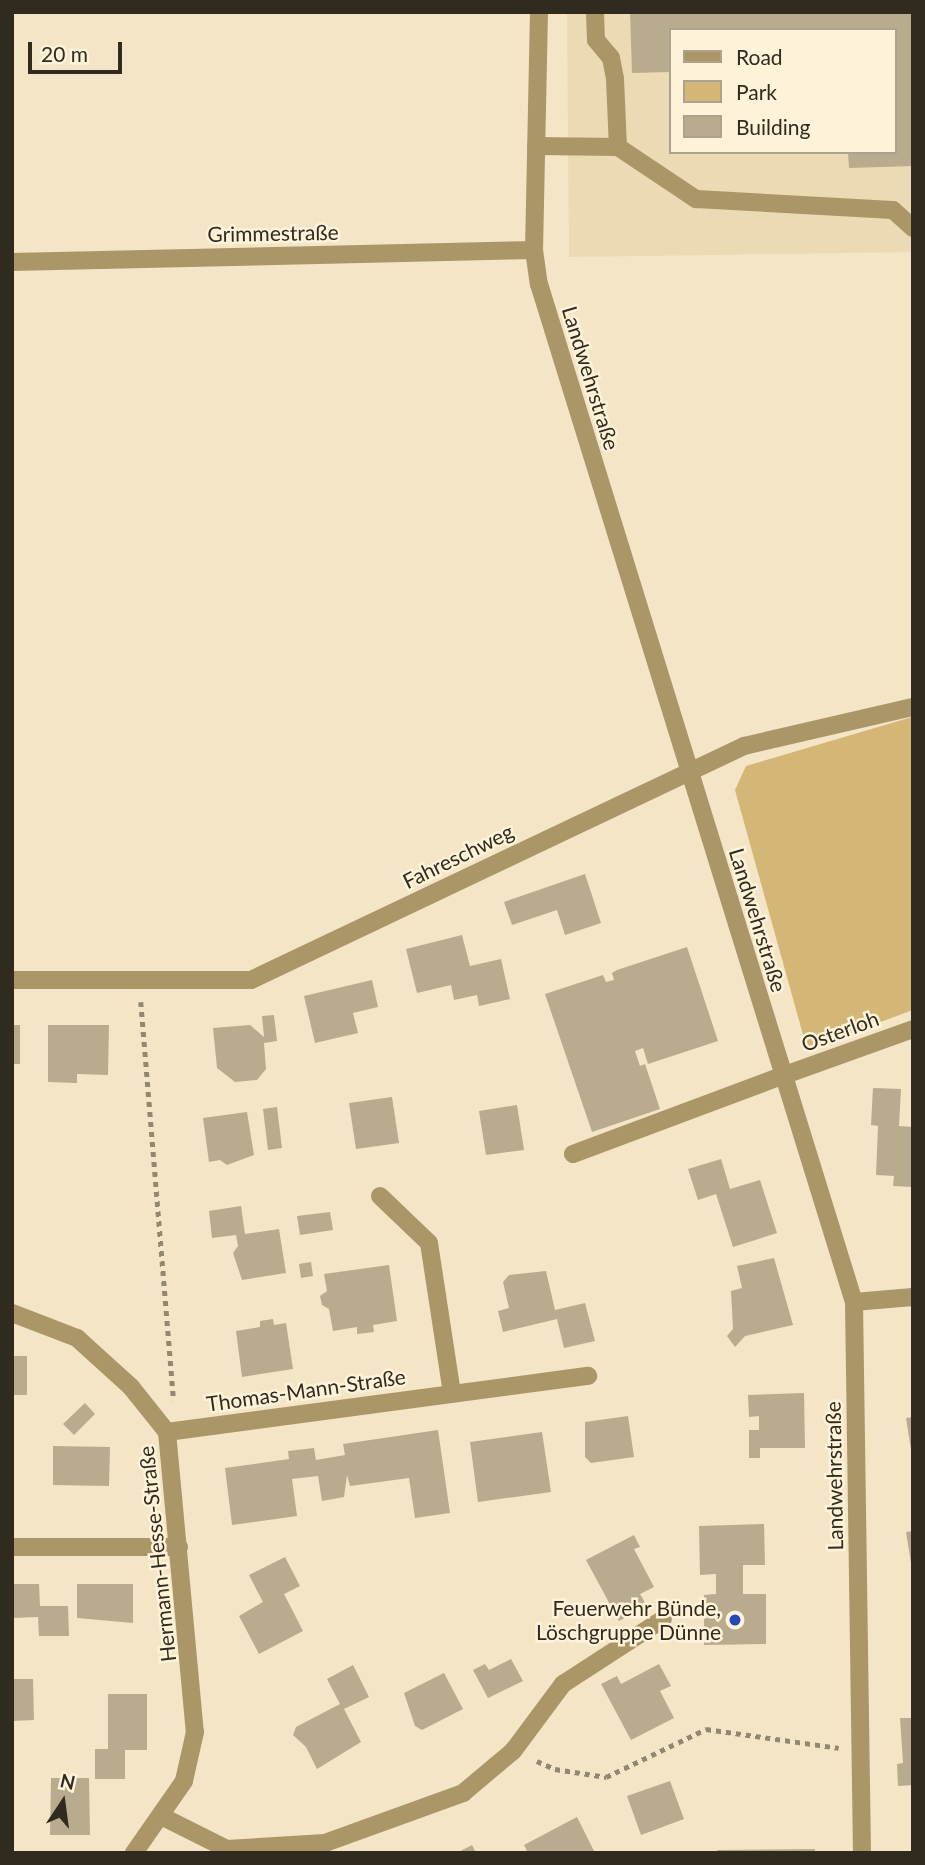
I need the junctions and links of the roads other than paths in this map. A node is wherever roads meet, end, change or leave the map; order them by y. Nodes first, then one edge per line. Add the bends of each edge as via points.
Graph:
1 (539, 12) edge
2 (595, 12) edge
3 (536, 146) junction
4 (618, 147) junction
5 (913, 228) edge
6 (534, 250) junction
7 (12, 262) edge
8 (913, 707) edge
9 (688, 769) junction
10 (12, 980) edge
11 (913, 1029) edge
12 (782, 1076) junction
13 (573, 1154) dead end
14 (380, 1196) dead end
15 (913, 1297) edge
16 (854, 1302) junction
17 (12, 1313) edge
18 (588, 1376) dead end
19 (452, 1393) junction
20 (167, 1432) junction
21 (179, 1546) junction
22 (12, 1547) edge
23 (663, 1619) dead end
24 (163, 1817) junction
25 (134, 1853) edge
26 (862, 1853) edge

1 - 3 street, Landwehrstraße
2 - 4 street via 596,40 611,58 615,79
3 - 4 street
3 - 6 street, Landwehrstraße
4 - 5 street via 696,199 893,210
6 - 7 street, Grimmestraße
6 - 9 street, Landwehrstraße via 539,284
8 - 9 street, Fahreschweg via 744,746
9 - 10 street, Fahreschweg via 251,980
9 - 12 street, Landwehrstraße
11 - 12 street, Osterloh
12 - 13 street, Osterloh
12 - 16 street, Landwehrstraße
14 - 19 street via 429,1243
15 - 16 street
16 - 26 street, Landwehrstraße
17 - 20 street, Hermann-Hesse-Straße via 77,1338 131,1387
18 - 19 street, Thomas-Mann-Straße
19 - 20 street, Thomas-Mann-Straße
20 - 21 street, Hermann-Hesse-Straße
21 - 22 street
21 - 24 street, Hermann-Hesse-Straße via 195,1732 184,1781
23 - 24 street via 563,1684 513,1751 463,1793 325,1843 227,1849
24 - 25 street, Hermann-Hesse-Straße

